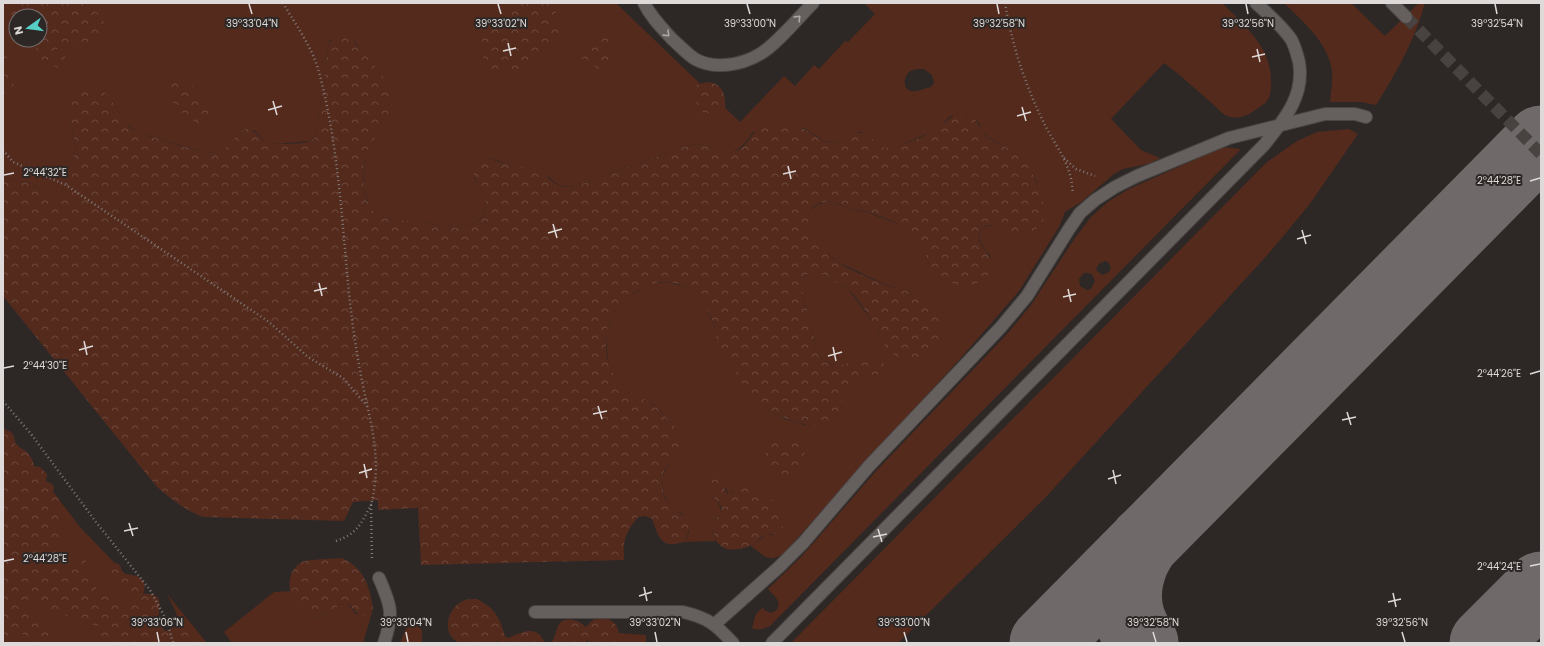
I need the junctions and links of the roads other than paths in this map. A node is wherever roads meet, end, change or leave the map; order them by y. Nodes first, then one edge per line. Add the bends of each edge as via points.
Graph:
1 (644, 3) edge
2 (813, 3) edge
3 (1256, 3) edge
4 (1392, 3) edge
5 (1406, 17) tunnel mouth
6 (1366, 117) dead end
7 (1280, 125) junction
8 (379, 578) dead end
9 (535, 612) dead end
10 (715, 624) junction
11 (384, 643) edge
12 (733, 643) edge
13 (772, 643) edge

1 -> 2 lane via 657,24 689,54 705,64 720,65 734,64 761,54
3 - 7 lane via 1292,40 1299,66 1300,81 1297,94 1291,110
4 - 5 lane
6 - 7 lane via 1355,114 1325,114
7 - 10 lane via 1228,138 1137,176 1115,187 1080,213 1027,296 1001,328 869,466 803,543
7 - 13 lane via 1264,145
8 - 11 lane via 391,609
9 - 10 lane via 683,612 700,616
10 - 12 lane

